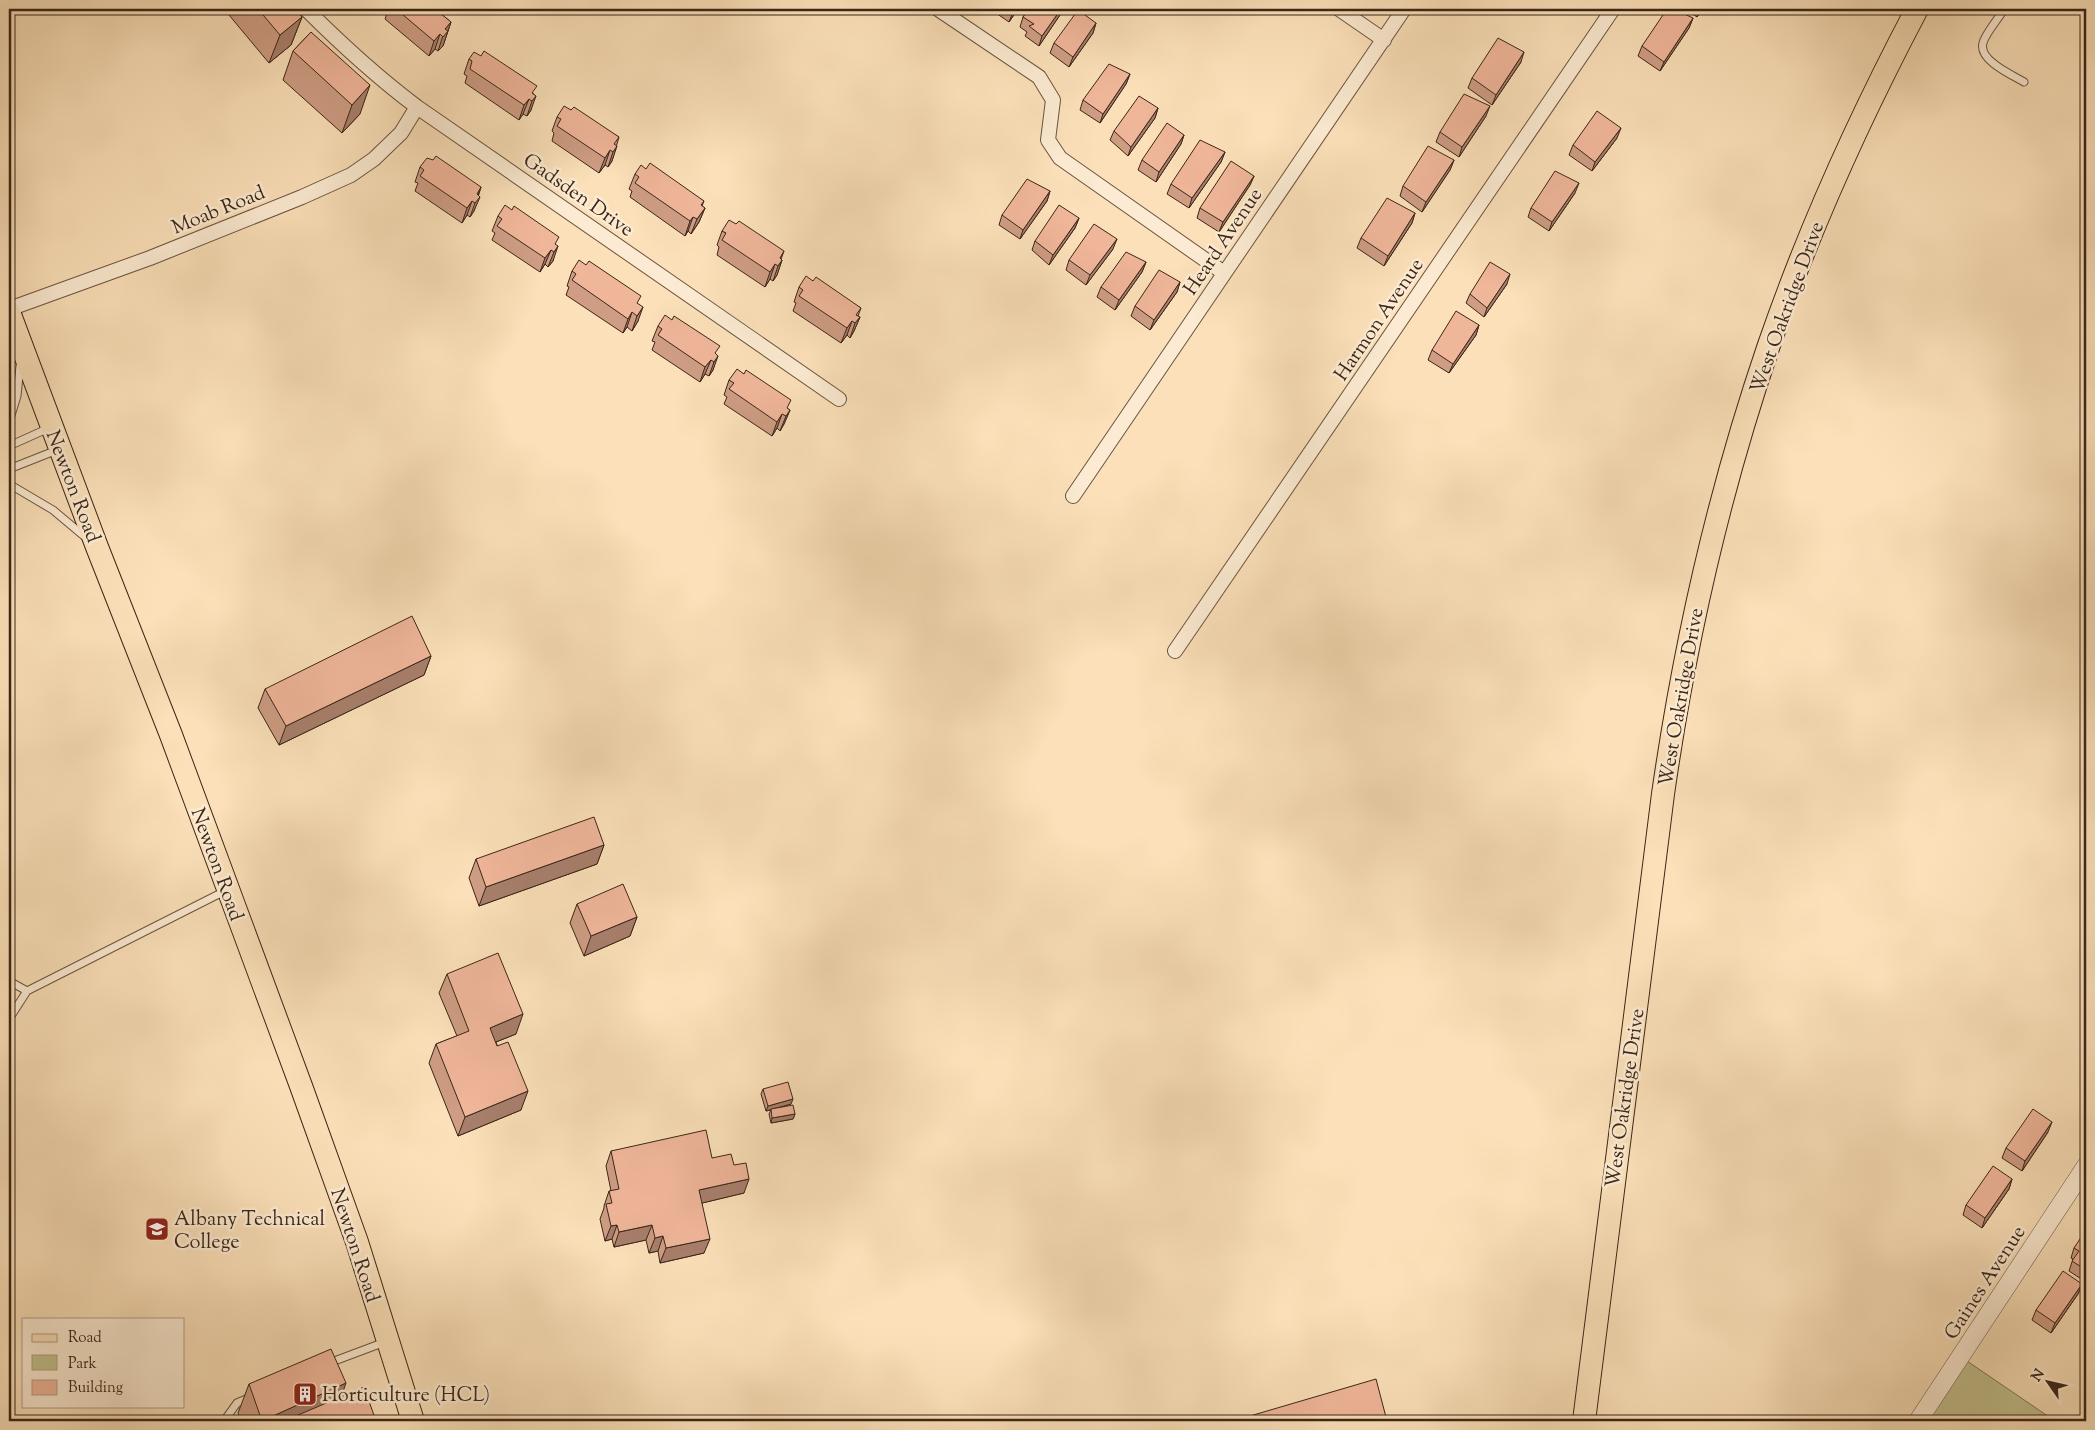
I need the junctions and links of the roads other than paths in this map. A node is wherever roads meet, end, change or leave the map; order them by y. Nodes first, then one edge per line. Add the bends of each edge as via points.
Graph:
1 (306, 9) edge
2 (938, 9) edge
3 (1340, 9) edge
4 (1404, 9) edge
5 (1613, 9) edge
6 (1917, 9) edge
7 (2004, 9) edge
8 (1384, 40) junction
9 (2024, 82) dead end
10 (416, 107) junction
11 (1224, 273) junction
12 (9, 310) edge
13 (20, 340) junction
14 (839, 399) dead end
15 (9, 422) edge
16 (52, 427) junction
17 (9, 446) edge
18 (60, 449) junction
19 (9, 469) edge
20 (9, 484) edge
21 (1074, 496) dead end
22 (97, 547) junction
23 (1175, 651) dead end
24 (228, 890) junction
25 (9, 981) edge
26 (27, 991) junction
27 (9, 1019) edge
28 (2086, 1166) edge
29 (388, 1341) junction
30 (324, 1366) edge
31 (255, 1396) edge
32 (224, 1421) edge
33 (412, 1421) edge
34 (1584, 1421) edge
35 (1918, 1421) edge

1 - 10 street, Gadsden Drive via 335,39
2 - 11 street via 1039,77 1053,100 1048,140 1060,158
3 - 8 street
4 - 8 street, Heard Avenue
5 - 23 street, Harmon Avenue
6 - 34 main road, West Oakridge Drive via 1846,152 1769,344 1730,471 1697,602 1662,794
7 - 9 lane via 1983,43 1983,52 1989,60
8 - 11 street, Heard Avenue
10 - 12 street, Moab Road via 402,133 351,175 159,254
10 - 14 street, Gadsden Drive
11 - 21 street, Heard Avenue
12 - 13 main road, Newton Road
13 - 15 lane via 19,385
13 - 16 main road, Newton Road
16 - 17 lane
16 - 18 main road, Newton Road
18 - 19 lane
18 - 22 main road, Newton Road
20 - 22 lane via 53,510
22 - 24 main road, Newton Road
24 - 26 lane
24 - 29 main road, Newton Road via 354,1232
25 - 26 lane
26 - 27 lane
28 - 35 street, Gaines Avenue
29 - 30 lane
29 - 33 main road, Newton Road
31 - 32 lane via 237,1403

